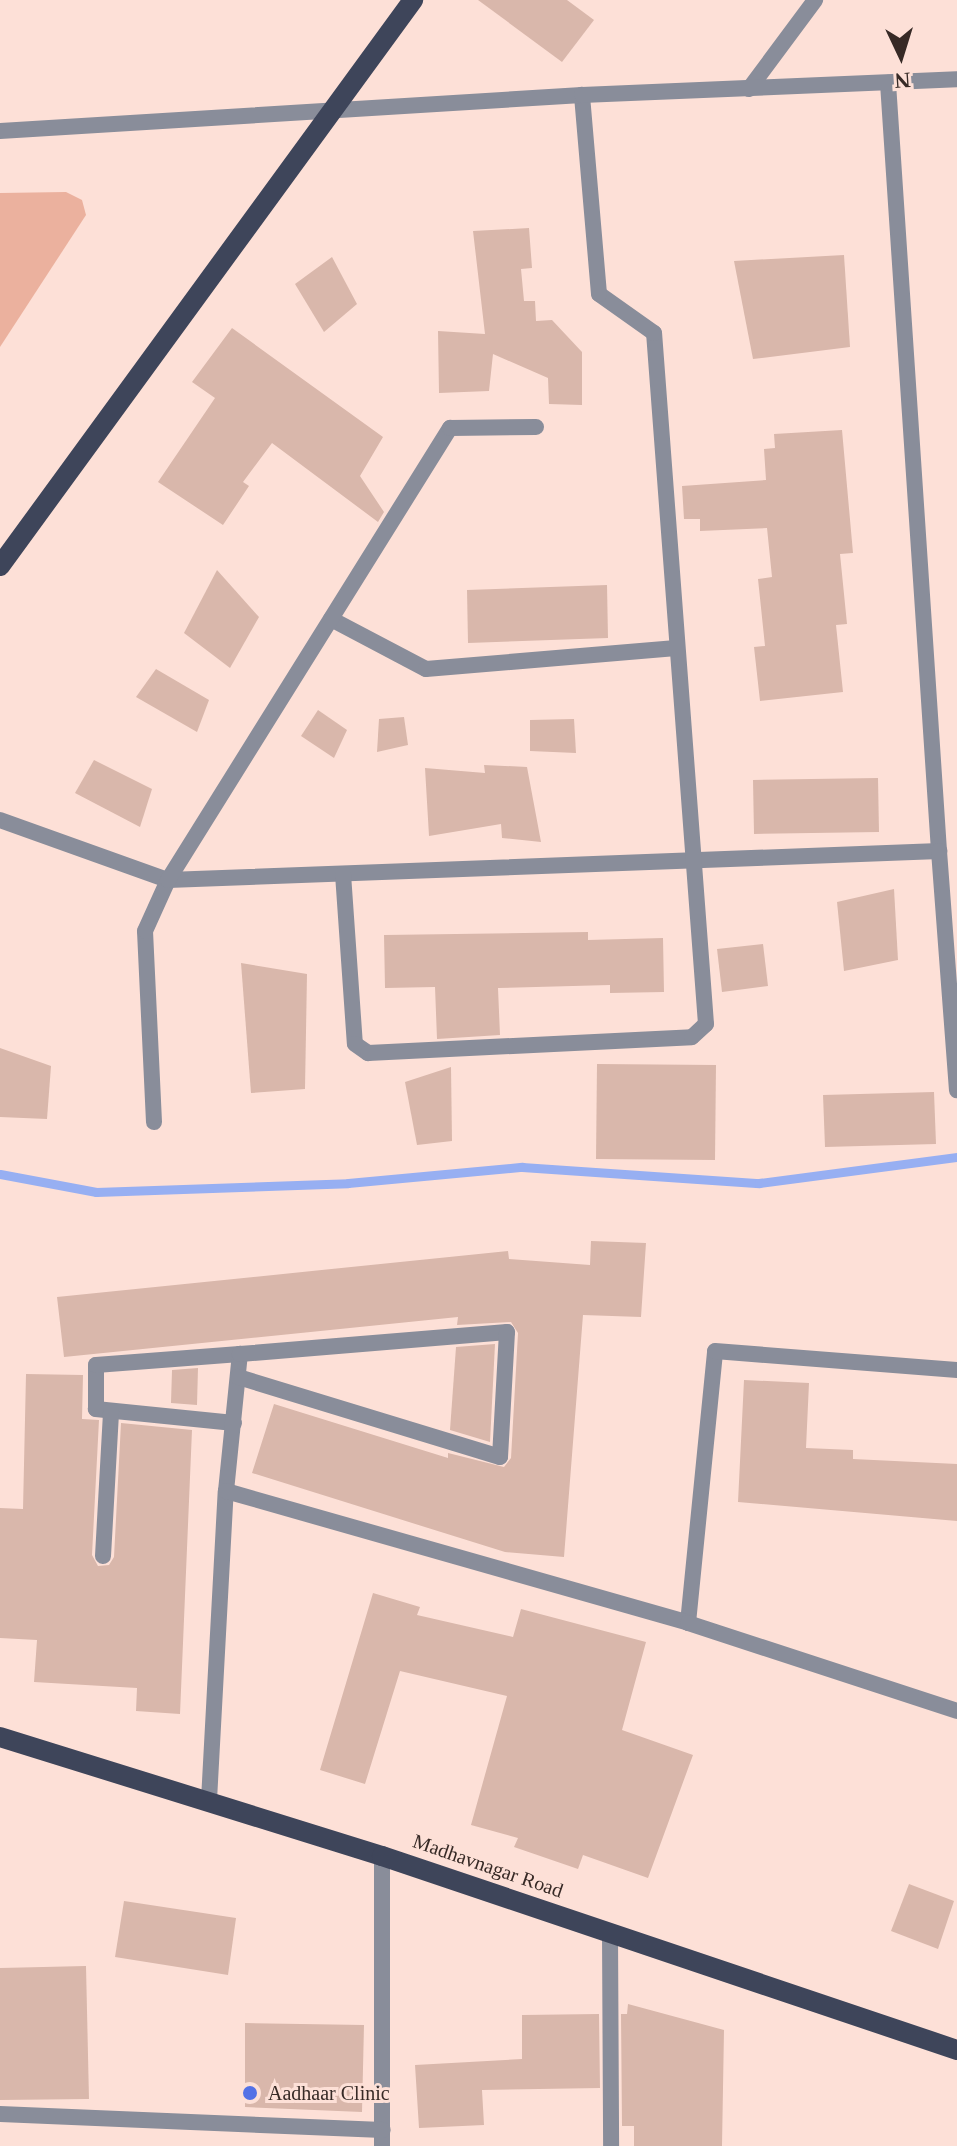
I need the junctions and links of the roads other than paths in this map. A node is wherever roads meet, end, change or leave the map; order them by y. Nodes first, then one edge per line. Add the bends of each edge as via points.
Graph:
1 (413, 0) edge
2 (815, 0) edge
3 (957, 79) edge
4 (888, 83) junction
5 (749, 89) junction
6 (582, 95) junction
7 (336, 110) junction
8 (0, 131) edge
9 (536, 427) dead end
10 (0, 566) edge
11 (331, 619) junction
12 (676, 648) junction
13 (0, 820) edge
14 (939, 851) junction
15 (690, 861) junction
16 (343, 874) junction
17 (168, 880) junction
18 (951, 939) edge
19 (956, 1051) edge
20 (957, 1090) edge
21 (154, 1122) dead end
22 (240, 1354) junction
23 (957, 1370) edge
24 (238, 1377) junction
25 (111, 1411) junction
26 (234, 1423) junction
27 (226, 1491) junction
28 (103, 1556) dead end
29 (688, 1623) junction
30 (957, 1711) edge
31 (0, 1737) edge
32 (209, 1800) junction
33 (382, 1856) junction
34 (610, 1933) junction
35 (957, 2050) edge
36 (0, 2114) edge
37 (382, 2138) edge
38 (611, 2146) edge

1 - 7 main road
2 - 5 street
3 - 4 street
4 - 5 street
4 - 14 street
5 - 6 street
6 - 7 street
6 - 12 street via 599,294 654,333
7 - 8 street
7 - 10 main road
9 - 11 street via 450,428
11 - 12 street via 426,669
11 - 17 street
12 - 15 street
13 - 17 street
14 - 15 street
14 - 18 street
15 - 16 street
15 - 16 street via 706,1024 692,1037 388,1055 368,1053 355,1044
16 - 17 street
17 - 21 street via 145,931
18 - 19 street
19 - 20 street
22 - 24 street
22 - 24 street via 507,1332 500,1457
22 - 25 street via 96,1365 96,1409
23 - 29 street via 715,1351
24 - 26 street
25 - 26 street
25 - 28 street
26 - 27 street
27 - 29 street
27 - 32 street
29 - 30 street
31 - 32 main road, Madhavnagar Road
32 - 33 main road, Madhavnagar Road
33 - 34 main road, Madhavnagar Road
33 - 37 street
34 - 35 main road, Madhavnagar Road
34 - 38 street
36 - 37 street

